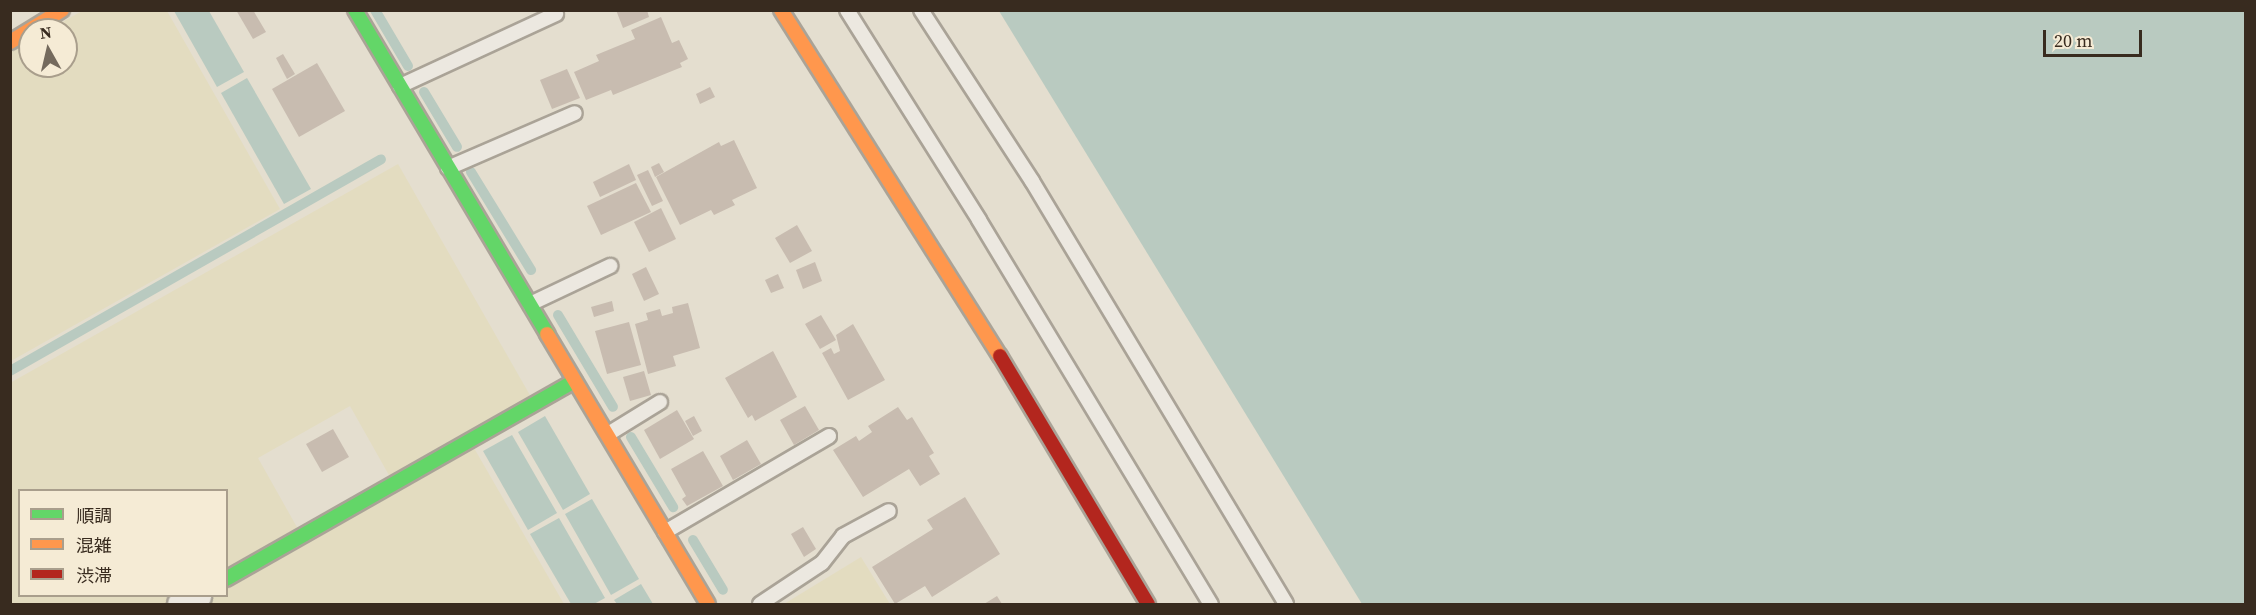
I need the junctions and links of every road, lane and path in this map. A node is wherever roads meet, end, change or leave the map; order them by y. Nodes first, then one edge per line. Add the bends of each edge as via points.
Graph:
1 (62, 10) edge
2 (355, 10) edge
3 (781, 10) edge
4 (847, 10) edge
5 (921, 10) edge
6 (556, 15) dead end
7 (10, 42) edge
8 (400, 86) junction
9 (575, 113) dead end
10 (448, 168) junction
11 (609, 266) dead end
12 (530, 305) junction
13 (575, 381) junction
14 (660, 402) dead end
15 (607, 435) junction
16 (829, 436) dead end
17 (888, 511) dead end
18 (665, 532) junction
19 (228, 578) edge
20 (195, 597) edge
21 (181, 604) edge
22 (708, 604) edge
23 (760, 604) edge
24 (1148, 604) edge
25 (1211, 604) edge
26 (1286, 604) edge

1 - 7 street
2 - 8 street
3 - 24 street via 942,259
4 - 25 lane
5 - 26 lane via 1032,181
6 - 8 lane
8 - 10 street
9 - 10 lane
10 - 12 street
11 - 12 lane
12 - 13 street
13 - 15 street
13 - 19 street
14 - 15 lane
15 - 18 street
16 - 18 lane
17 - 23 lane via 843,536 822,563
18 - 22 street
20 - 21 street

